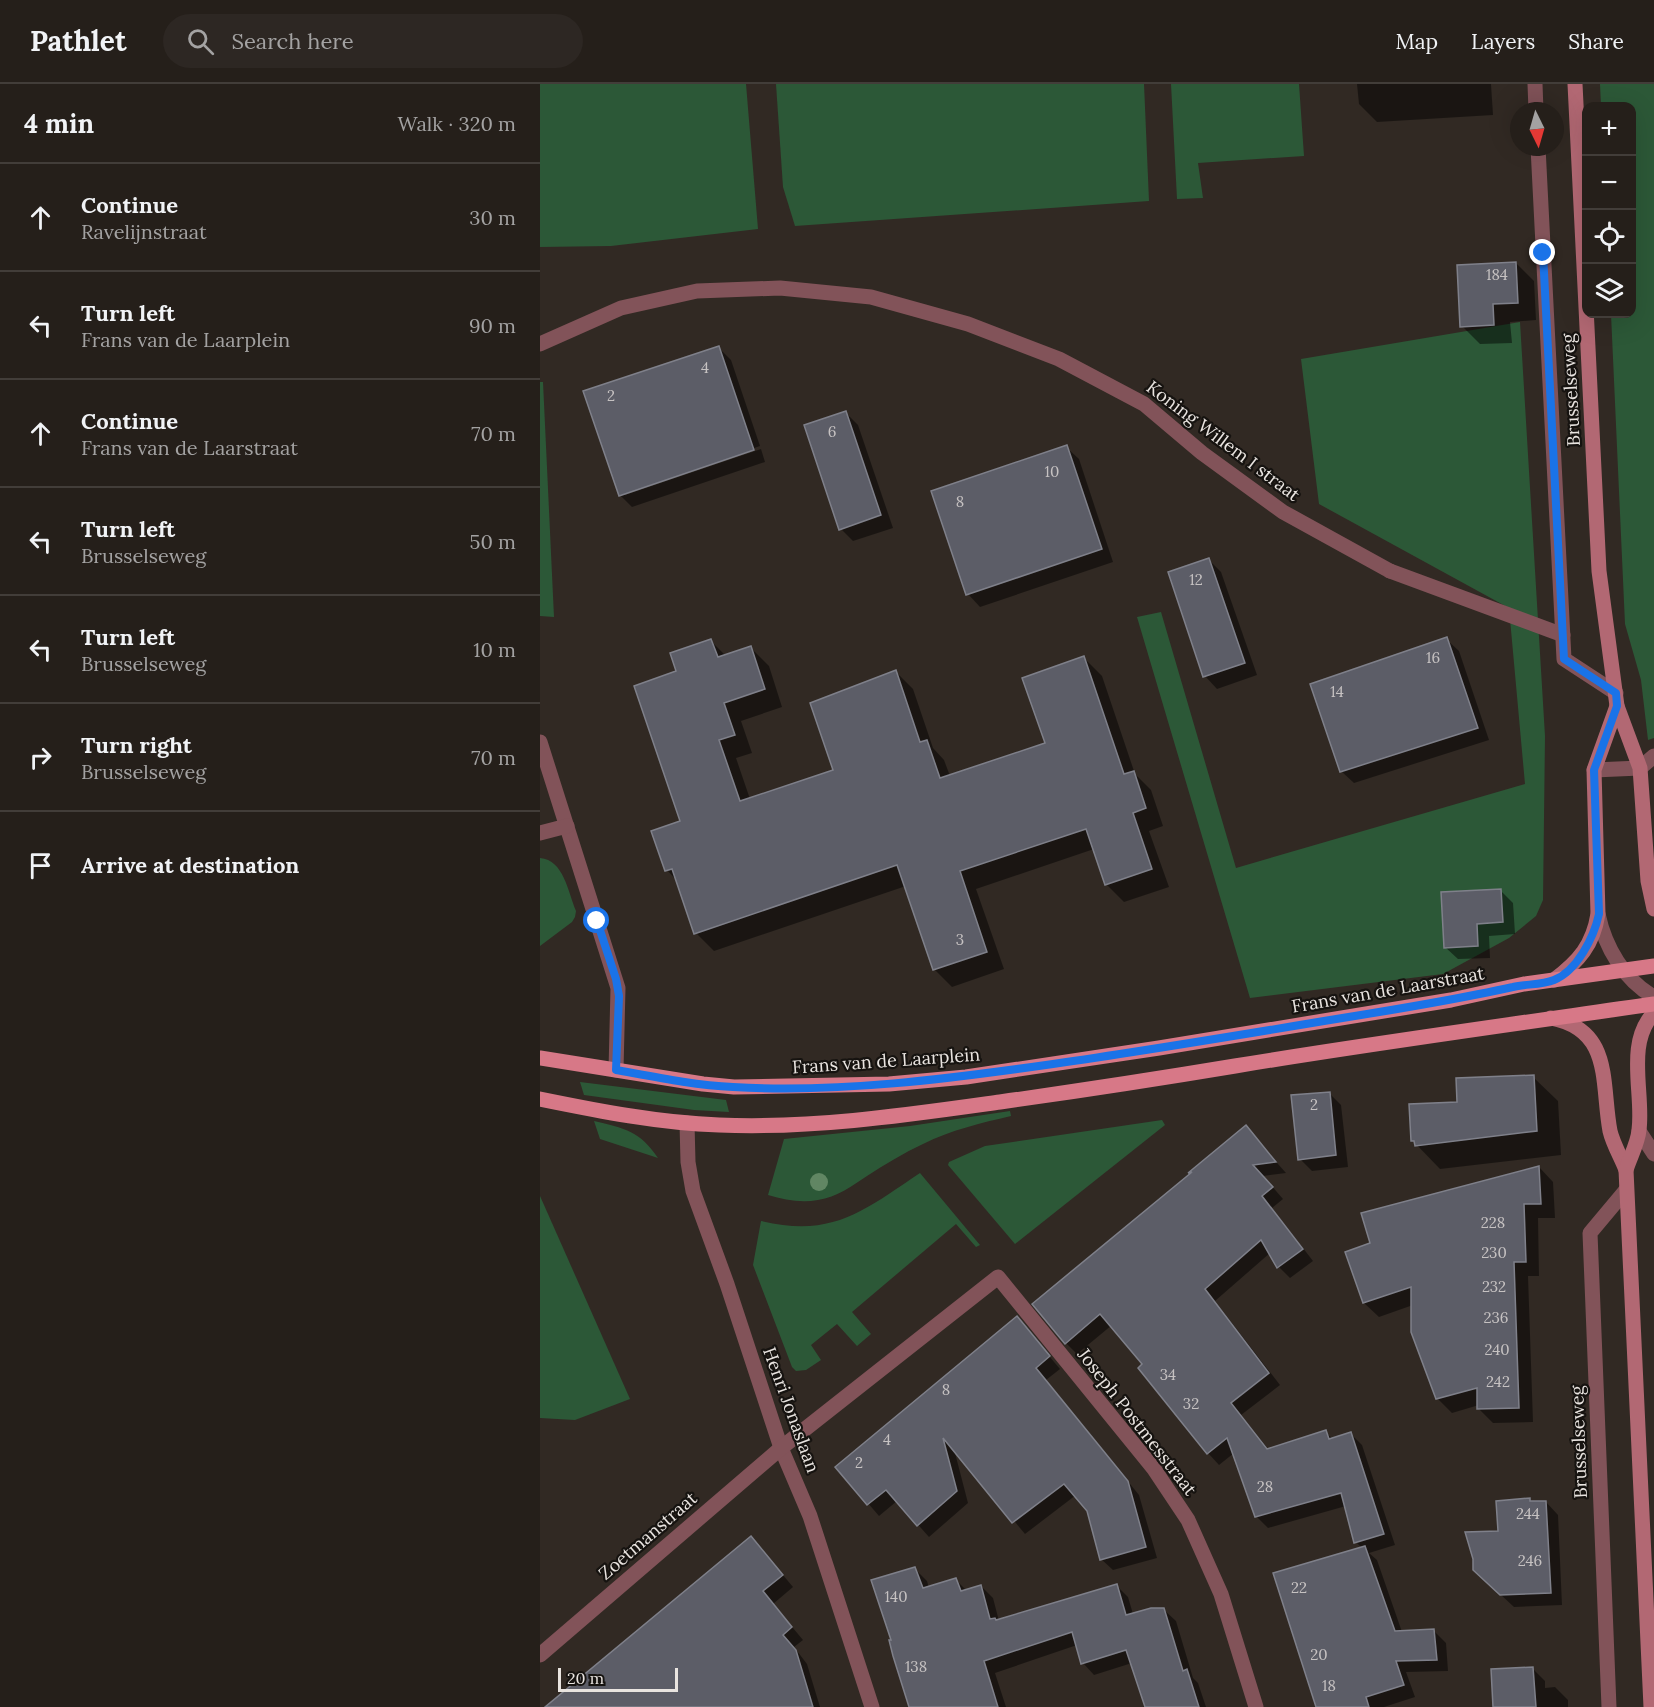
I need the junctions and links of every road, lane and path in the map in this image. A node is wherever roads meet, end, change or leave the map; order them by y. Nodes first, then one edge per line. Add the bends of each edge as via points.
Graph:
1 (1535, 84) edge
2 (1575, 84) edge
3 (1536, 102) edge
4 (1538, 156) edge
5 (540, 344) edge
6 (1563, 635) junction
7 (1617, 699) junction
8 (540, 742) edge
9 (1654, 756) edge
10 (1640, 768) junction
11 (1594, 770) junction
12 (567, 826) junction
13 (540, 833) edge
14 (1654, 909) edge
15 (1599, 914) junction
16 (1654, 966) edge
17 (1624, 970) junction
18 (1554, 980) junction
19 (1654, 996) edge
20 (1654, 1004) edge
21 (1654, 1013) edge
22 (1551, 1018) junction
23 (1159, 1048) joint
24 (540, 1058) edge
25 (616, 1070) junction
26 (540, 1099) edge
27 (687, 1123) junction
28 (1640, 1131) junction
29 (1654, 1154) edge
30 (1626, 1170) junction
31 (1626, 1190) junction
32 (781, 1448) junction
33 (540, 1655) edge
34 (872, 1707) edge
35 (1256, 1707) edge
36 (1608, 1707) edge
37 (1651, 1707) edge

1 - 3 street
2 - 7 street, Brusselseweg via 1599,571
4 - 6 street, Brusselseweg
5 - 6 street, Koning Willem I straat via 621,308 697,291 780,288 871,297 968,324 1059,359 1144,404 1202,453 1283,512 1390,571
6 - 7 street, Brusselseweg via 1564,659
7 - 10 street, Brusselseweg
7 - 11 street, Brusselseweg
8 - 12 street
9 - 10 street
10 - 11 street
10 - 14 street, Brusselseweg via 1648,881
11 - 15 street, Brusselseweg
12 - 13 street
12 - 25 street via 618,988
15 - 17 street, Brusselseweg via 1602,934
15 - 18 street, Brusselseweg via 1595,932 1584,951
16 - 17 main road, Frans van de Laarstraat
17 - 18 main road, Frans van de Laarstraat
17 - 19 street, Brusselseweg
18 - 23 main road, Frans van de Laarstraat
20 - 22 main road
21 - 28 street via 1644,1029 1639,1049
22 - 27 main road via 880,1118 746,1126
22 - 30 street via 1578,1027 1599,1052 1610,1133
23 - 25 main road, Frans van de Laarplein via 966,1077 867,1085 734,1087
24 - 25 main road, Frans van de Laarplein
26 - 27 main road
27 - 32 street, Henri Jonaslaan via 693,1191
28 - 29 street
28 - 30 street
30 - 31 street
31 - 36 street, Brusselseweg via 1590,1233
31 - 37 street
32 - 33 street, Zoetmanstraat
32 - 34 street, Henri Jonaslaan via 810,1516
32 - 35 street, Joseph Postmesstraat via 998,1277 1154,1469 1188,1520 1221,1594

